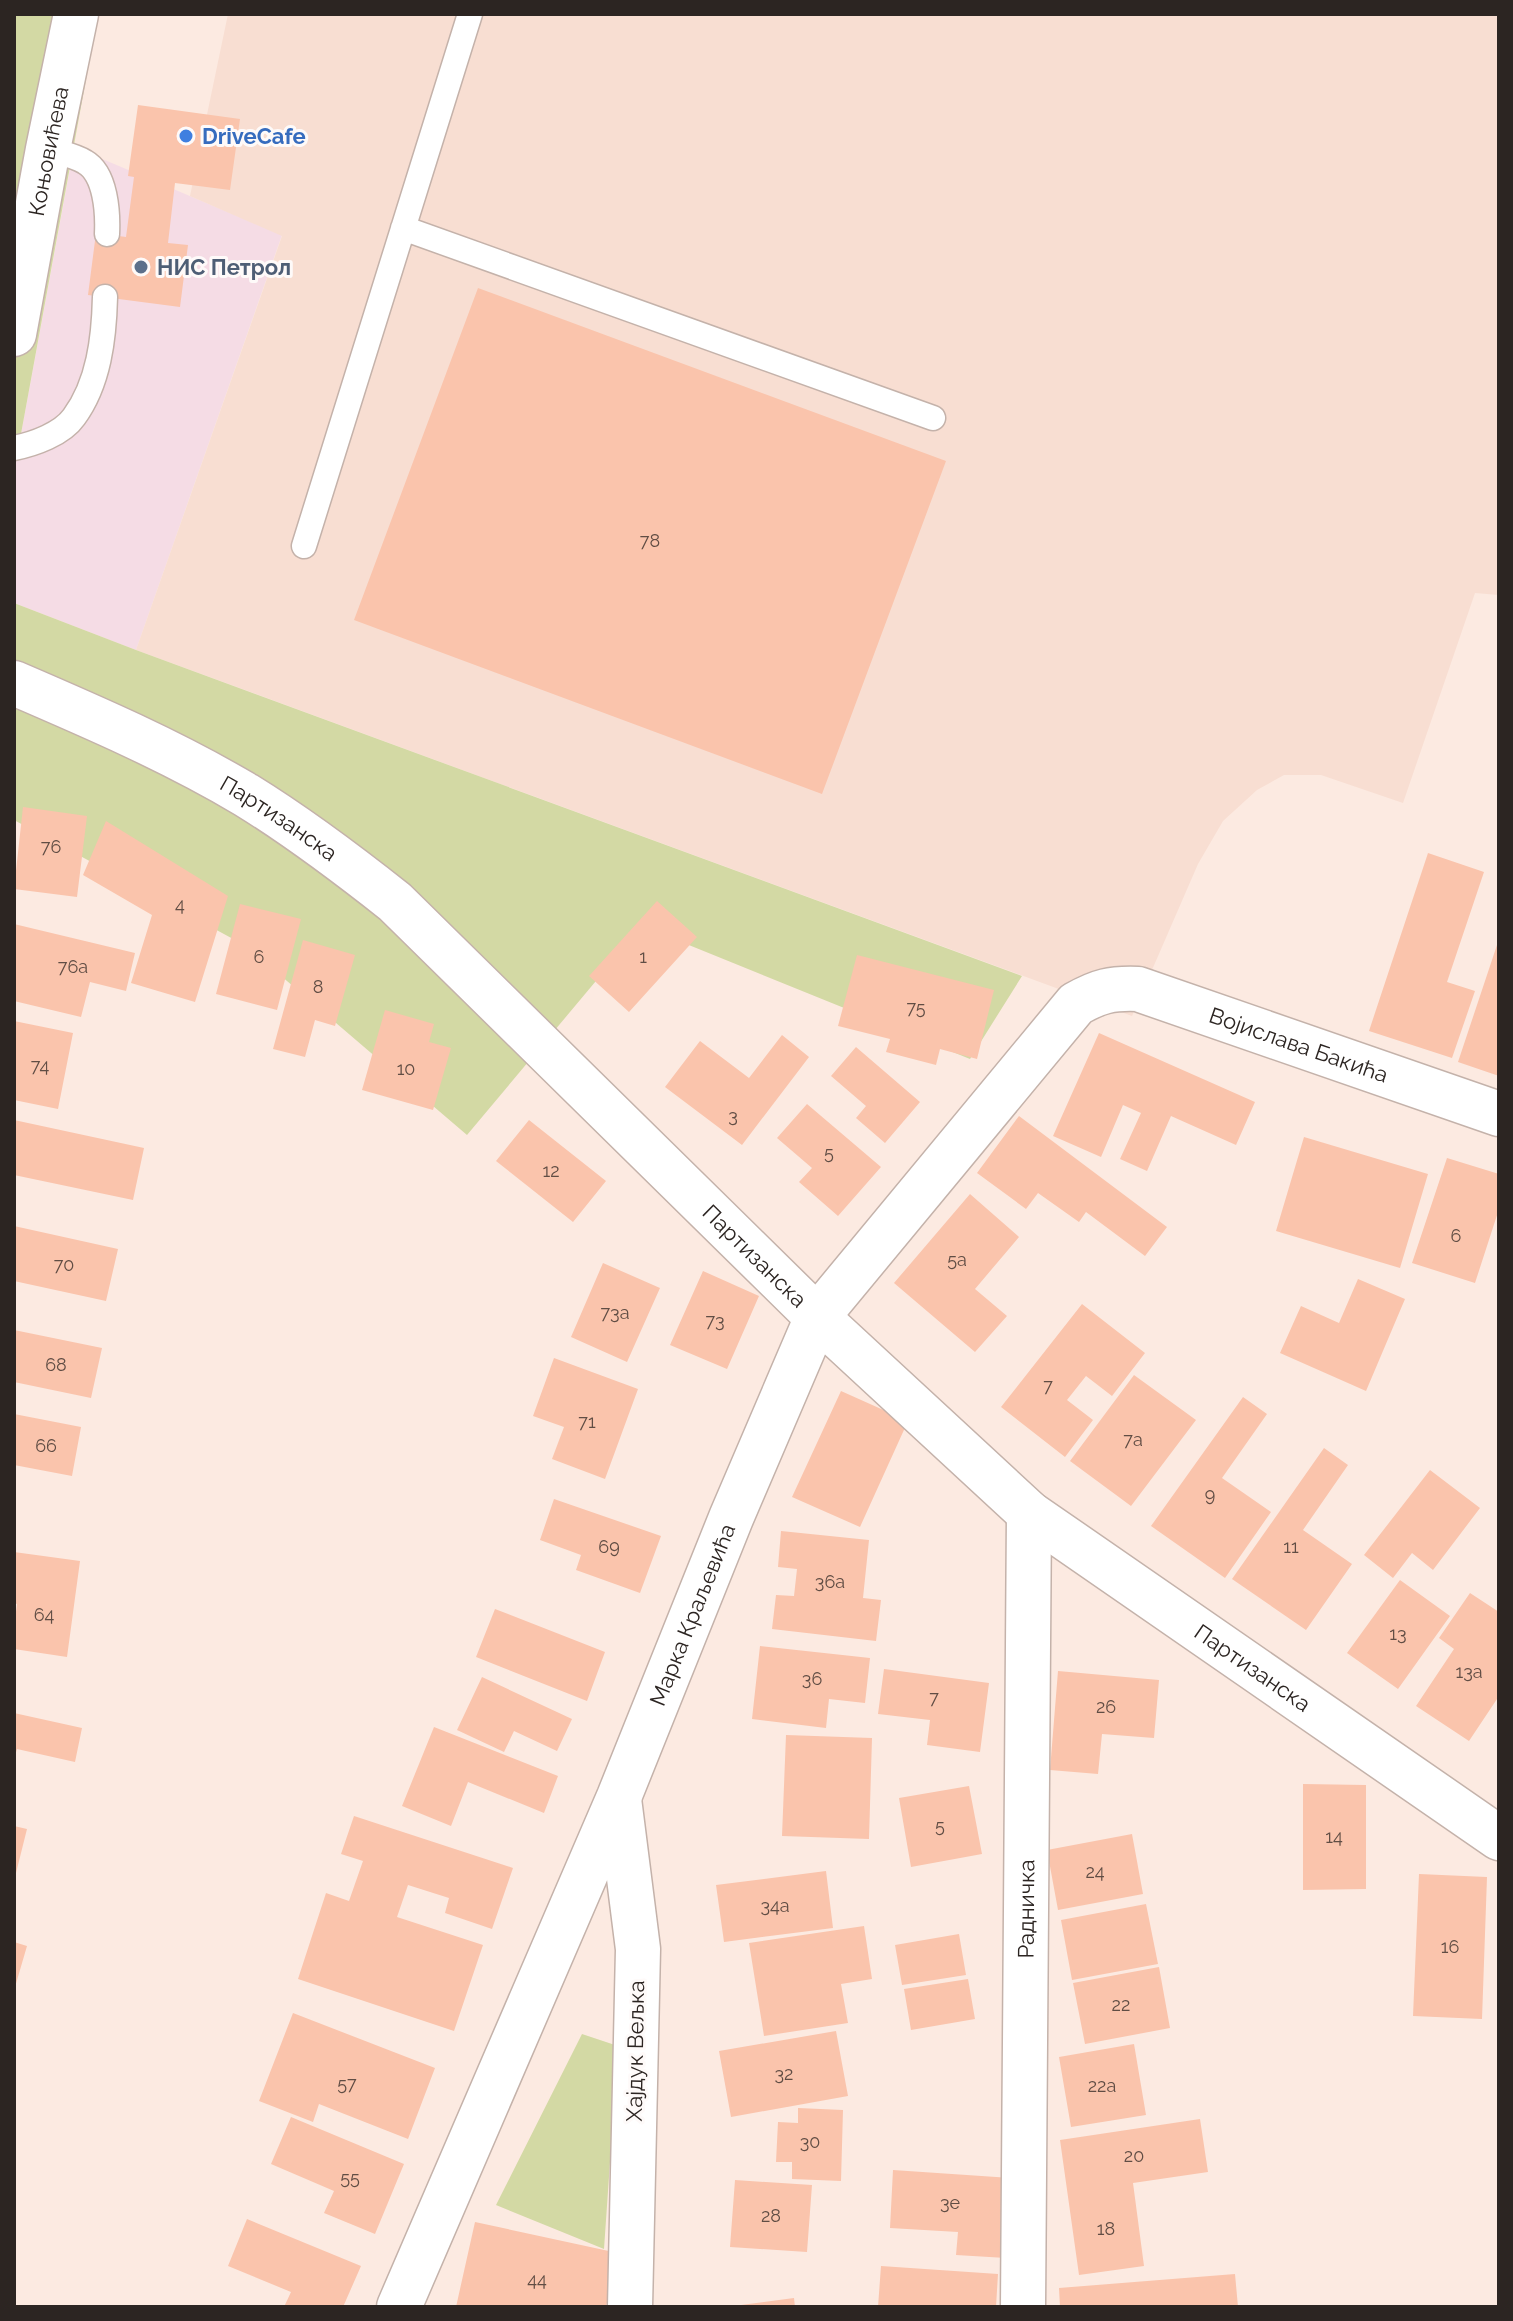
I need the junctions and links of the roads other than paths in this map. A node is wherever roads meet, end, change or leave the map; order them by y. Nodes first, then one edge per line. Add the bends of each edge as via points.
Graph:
1 (76, 14) edge
2 (470, 14) edge
3 (48, 149) junction
4 (403, 228) junction
5 (107, 234) dead end
6 (105, 297) dead end
7 (14, 334) edge
8 (933, 418) dead end
9 (14, 448) edge
10 (304, 546) dead end
11 (14, 683) edge
12 (1095, 993) joint
13 (1499, 1114) edge
14 (817, 1317) junction
15 (1029, 1513) junction
16 (619, 1797) junction
17 (1499, 1838) edge
18 (399, 2307) edge
19 (630, 2307) edge
20 (1023, 2307) edge

1 - 3 street, Коњовићева
2 - 4 lane
3 - 5 lane via 91,166 104,197
3 - 7 street, Коњовићева
4 - 8 lane
4 - 10 lane
6 - 9 lane via 97,369 73,420 48,437
11 - 14 street, Партизанска via 182,759 246,795 395,902
12 - 13 street, Војислава Бакића via 1138,989
12 - 14 street, Марка Краљевића via 1076,1004
14 - 15 street, Партизанска
14 - 16 street, Марка Краљевића
15 - 17 street, Партизанска
15 - 20 street, Радничка
16 - 18 street, Марка Краљевића
16 - 19 street, Хајдук Вељка via 638,1949

